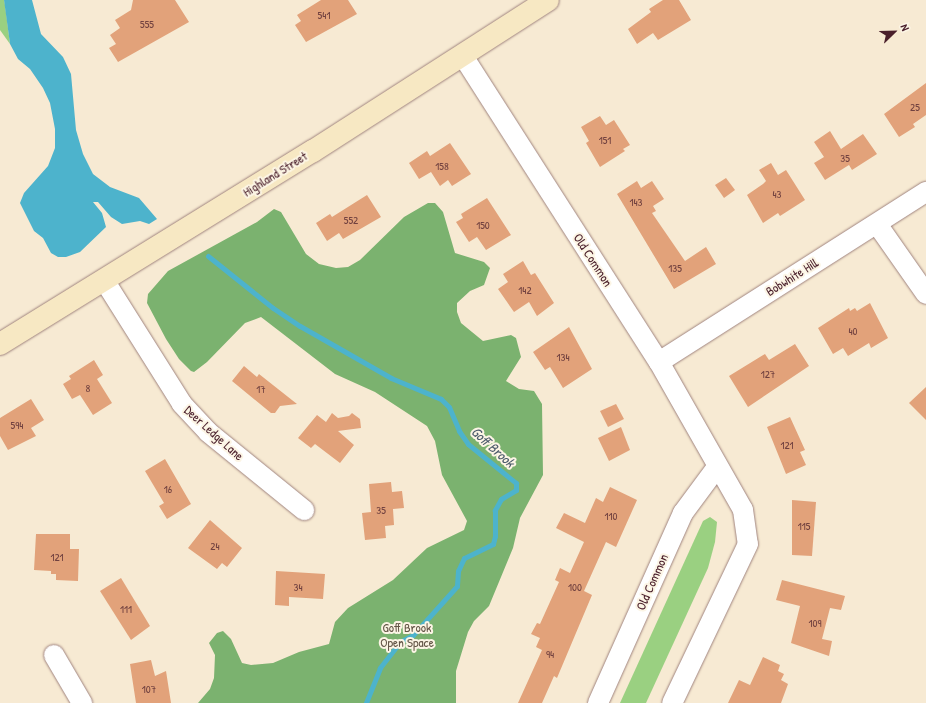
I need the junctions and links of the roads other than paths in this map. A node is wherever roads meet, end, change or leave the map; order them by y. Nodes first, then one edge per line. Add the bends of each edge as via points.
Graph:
1 (548, 0) edge
2 (462, 56) junction
3 (926, 192) edge
4 (877, 224) junction
5 (104, 280) junction
6 (926, 294) edge
7 (0, 344) edge
8 (659, 362) junction
9 (717, 467) junction
10 (304, 510) dead end
11 (54, 655) dead end
12 (82, 703) edge
13 (598, 703) edge
14 (672, 703) edge

1 - 2 main road, Highland Street
2 - 5 main road, Highland Street
2 - 8 street, Old Common
3 - 4 street, Bobwhite Hill
4 - 6 street
4 - 8 street, Bobwhite Hill
5 - 7 main road, Highland Street
5 - 10 street, Deer Ledge Lane via 182,404 208,432
8 - 9 street, Old Common
9 - 13 street, Old Common via 683,513
9 - 14 street, Old Common via 733,488 743,510 748,544
11 - 12 street

